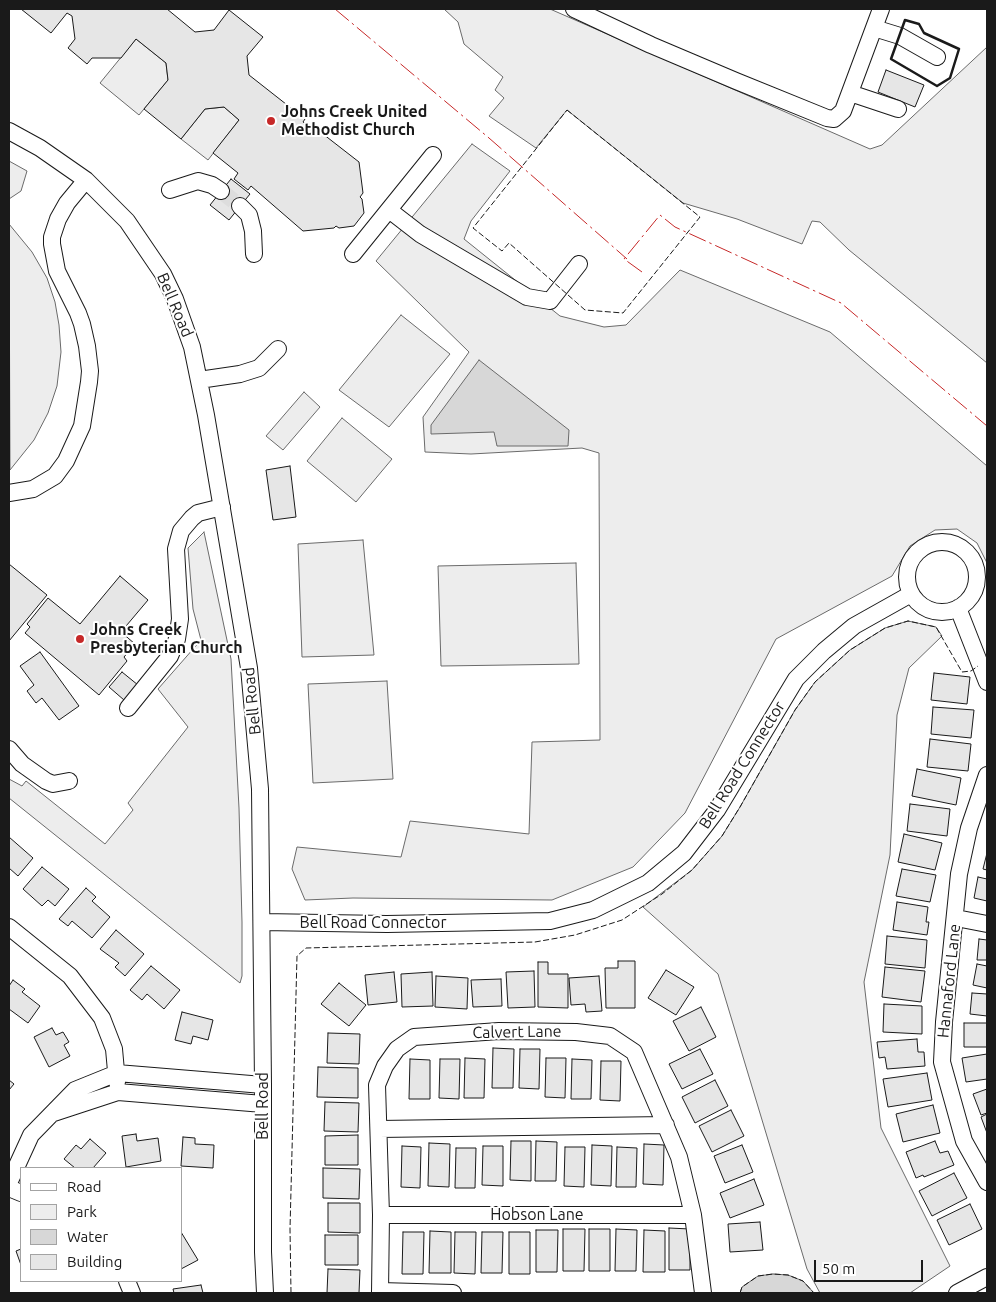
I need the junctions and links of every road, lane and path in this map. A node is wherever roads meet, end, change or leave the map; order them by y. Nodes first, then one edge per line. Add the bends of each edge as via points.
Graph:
1 (574, 9) edge
2 (881, 9) edge
3 (874, 28) junction
4 (936, 57) dead end
5 (850, 93) junction
6 (898, 109) dead end
7 (9, 131) edge
8 (433, 155) dead end
9 (86, 180) junction
10 (170, 190) dead end
11 (221, 191) tunnel mouth
12 (240, 206) tunnel mouth
13 (388, 210) junction
14 (254, 254) dead end
15 (353, 254) dead end
16 (579, 264) dead end
17 (278, 349) dead end
18 (199, 380) junction
19 (9, 493) edge
20 (222, 507) junction
21 (911, 594) junction
22 (958, 608) junction
23 (987, 682) edge
24 (128, 708) dead end
25 (9, 750) edge
26 (987, 775) edge
27 (69, 781) dead end
28 (956, 918) junction
29 (262, 922) junction
30 (987, 924) edge
31 (9, 927) edge
32 (117, 1073) junction
33 (190, 1079) junction
34 (263, 1085) junction
35 (118, 1092) junction
36 (188, 1098) junction
37 (263, 1104) junction
38 (52, 1114) junction
39 (666, 1125) junction
40 (379, 1129) junction
41 (986, 1177) edge
42 (9, 1183) edge
43 (381, 1215) junction
44 (693, 1215) junction
45 (987, 1278) edge
46 (380, 1292) edge
47 (265, 1293) edge
48 (453, 1293) edge
49 (703, 1293) edge
50 (956, 1293) edge

1 - 5 street via 658,48 827,118 834,119 843,112
2 - 3 street
3 - 4 street via 900,36
3 - 5 street
5 - 6 street
7 - 9 street, Bell Road
8 - 13 street
9 - 18 street, Bell Road via 127,221 163,274 186,326
9 - 19 street via 66,203 54,229 52,244 57,271 82,324 87,346 90,371 82,426 66,461 55,476 33,489
10 - 11 street via 198,181
12 - 14 street via 249,215
13 - 15 street
13 - 16 street via 420,234 527,297 550,301
17 - 18 street via 259,368
18 - 20 street, Bell Road
20 - 24 street via 198,513 181,531 176,549 179,632 170,656
20 - 29 street, Bell Road via 249,668 260,789
21 - 22 street via 919,604 934,611
21 - 22 street via 907,573 918,552 936,543 955,545 971,558 977,576 972,595
21 - 29 street, Bell Road Connector via 854,626 796,679 717,810 684,853 648,883 593,910 550,921
22 - 23 street
25 - 27 street via 46,781 53,784
26 - 28 street, Hannaford Lane via 959,874
28 - 30 street
28 - 41 street, Hannaford Lane via 942,1062 964,1142
29 - 34 street, Bell Road
31 - 32 street via 70,976 102,1018 114,1049
32 - 33 street
32 - 35 street
32 - 38 street via 75,1090
33 - 34 street
33 - 36 street
34 - 37 street, Bell Road
35 - 36 street
35 - 38 street
36 - 37 street
37 - 47 street, Bell Road
38 - 42 street via 31,1135
39 - 40 street
39 - 40 street, Calvert Lane via 634,1052 610,1036 498,1031 414,1037 397,1048 377,1085
39 - 44 street, Calvert Lane via 679,1157
40 - 43 street, Calvert Lane
43 - 44 street, Hobson Lane
43 - 46 street, Calvert Lane
44 - 49 street, Calvert Lane
45 - 50 street
46 - 48 street

